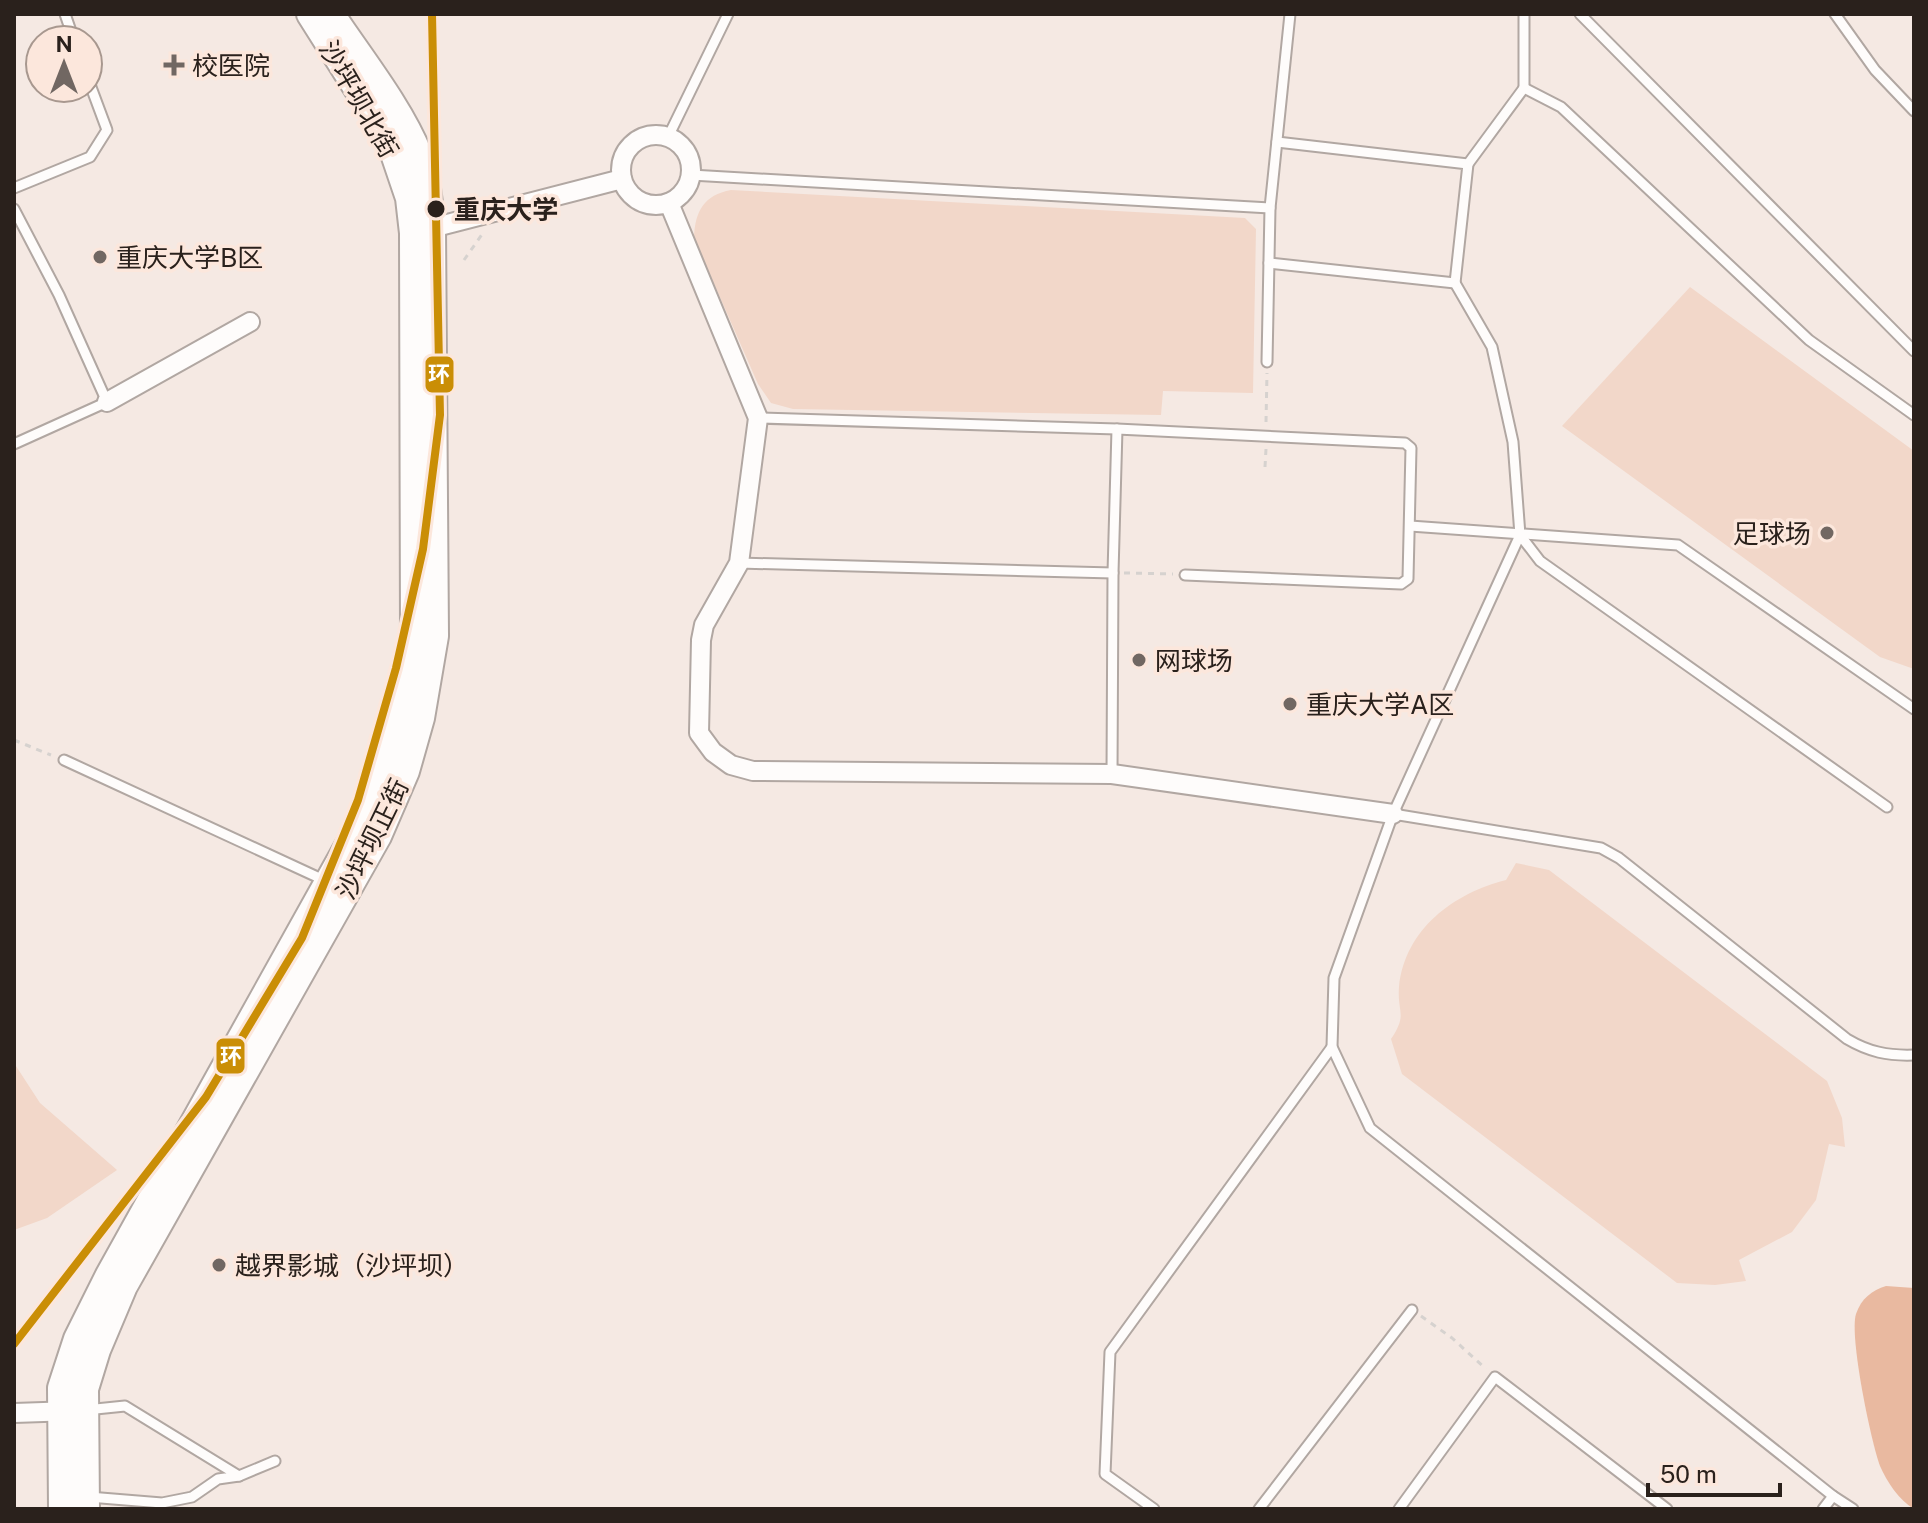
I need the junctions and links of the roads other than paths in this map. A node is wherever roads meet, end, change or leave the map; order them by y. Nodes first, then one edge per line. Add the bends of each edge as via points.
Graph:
1 (310, 14) edge
2 (331, 14) edge
3 (728, 14) edge
4 (1290, 14) edge
5 (1524, 14) edge
6 (1580, 14) edge
7 (1835, 14) edge
8 (1524, 88) junction
9 (97, 104) edge
10 (1914, 111) edge
11 (668, 137) junction
12 (1277, 142) junction
13 (1468, 164) junction
14 (691, 175) junction
15 (622, 179) junction
16 (14, 188) edge
17 (669, 203) junction
18 (1270, 208) junction
19 (14, 209) edge
20 (422, 231) junction
21 (1269, 263) junction
22 (1455, 283) junction
23 (250, 322) dead end
24 (1914, 351) edge
25 (1267, 362) road end
26 (107, 402) junction
27 (1914, 415) edge
28 (758, 418) junction
29 (1117, 429) junction
30 (14, 444) edge
31 (1410, 526) junction
32 (1520, 535) junction
33 (739, 563) junction
34 (1113, 573) junction
35 (1185, 575) road end
36 (1914, 709) edge
37 (64, 760) road end
38 (1112, 774) junction
39 (1887, 807) dead end
40 (1393, 814) junction
41 (329, 882) junction
42 (1332, 1047) junction
43 (1914, 1055) edge
44 (1412, 1310) road end
45 (68, 1404) junction
46 (14, 1413) edge
47 (275, 1461) dead end
48 (239, 1476) junction
49 (1833, 1496) junction
50 (86, 1503) edge
51 (62, 1509) edge
52 (1154, 1509) edge
53 (1259, 1509) edge
54 (1399, 1509) edge
55 (1667, 1509) edge
56 (1823, 1509) edge
57 (1853, 1509) edge

1 - 20 main road, 沙坪坝北街 via 389,139
2 - 20 main road, 沙坪坝北街 via 419,156 427,189
3 - 11 lane
4 - 12 lane
5 - 8 lane
6 - 24 lane
7 - 10 lane via 1875,70
8 - 13 lane
8 - 27 lane via 1561,107 1809,340
9 - 16 lane via 107,130 90,157
11 - 14 street via 687,152
11 - 15 street via 646,136 629,148
12 - 13 lane
12 - 18 lane
13 - 22 lane
14 - 17 street via 687,187
14 - 18 lane
15 - 17 street via 635,198
15 - 20 street
17 - 28 street
18 - 21 lane
19 - 26 lane
20 - 41 main road, 沙坪坝正街 via 414,635 387,760 367,812
20 - 45 main road, 沙坪坝正街 via 435,636 406,771 346,896 124,1286 85,1389
21 - 22 lane
21 - 25 lane
22 - 32 lane via 1492,347 1513,442
23 - 26 street
26 - 30 lane
28 - 29 lane
28 - 33 street
29 - 31 lane via 1405,443 1413,455
29 - 34 lane
31 - 32 lane
31 - 35 lane via 1408,579 1401,584
32 - 36 lane via 1678,545
32 - 39 lane via 1540,561
32 - 40 lane
33 - 34 lane
33 - 38 street via 701,640 699,733 731,765 753,771
34 - 38 lane
37 - 41 lane
38 - 40 street
40 - 42 lane via 1334,978
40 - 43 lane via 1601,848 1847,1039 1891,1056
41 - 45 main road, 沙坪坝正街 via 109,1275 77,1339
42 - 49 lane via 1370,1128
42 - 52 lane via 1110,1352 1105,1474
44 - 53 lane
45 - 46 street
45 - 48 lane via 125,1406
45 - 50 main road, 沙坪坝正街 via 84,1438
45 - 51 main road
47 - 48 lane
48 - 50 lane via 218,1479 192,1497 162,1503
49 - 56 lane
49 - 57 lane
54 - 55 lane via 1495,1377

